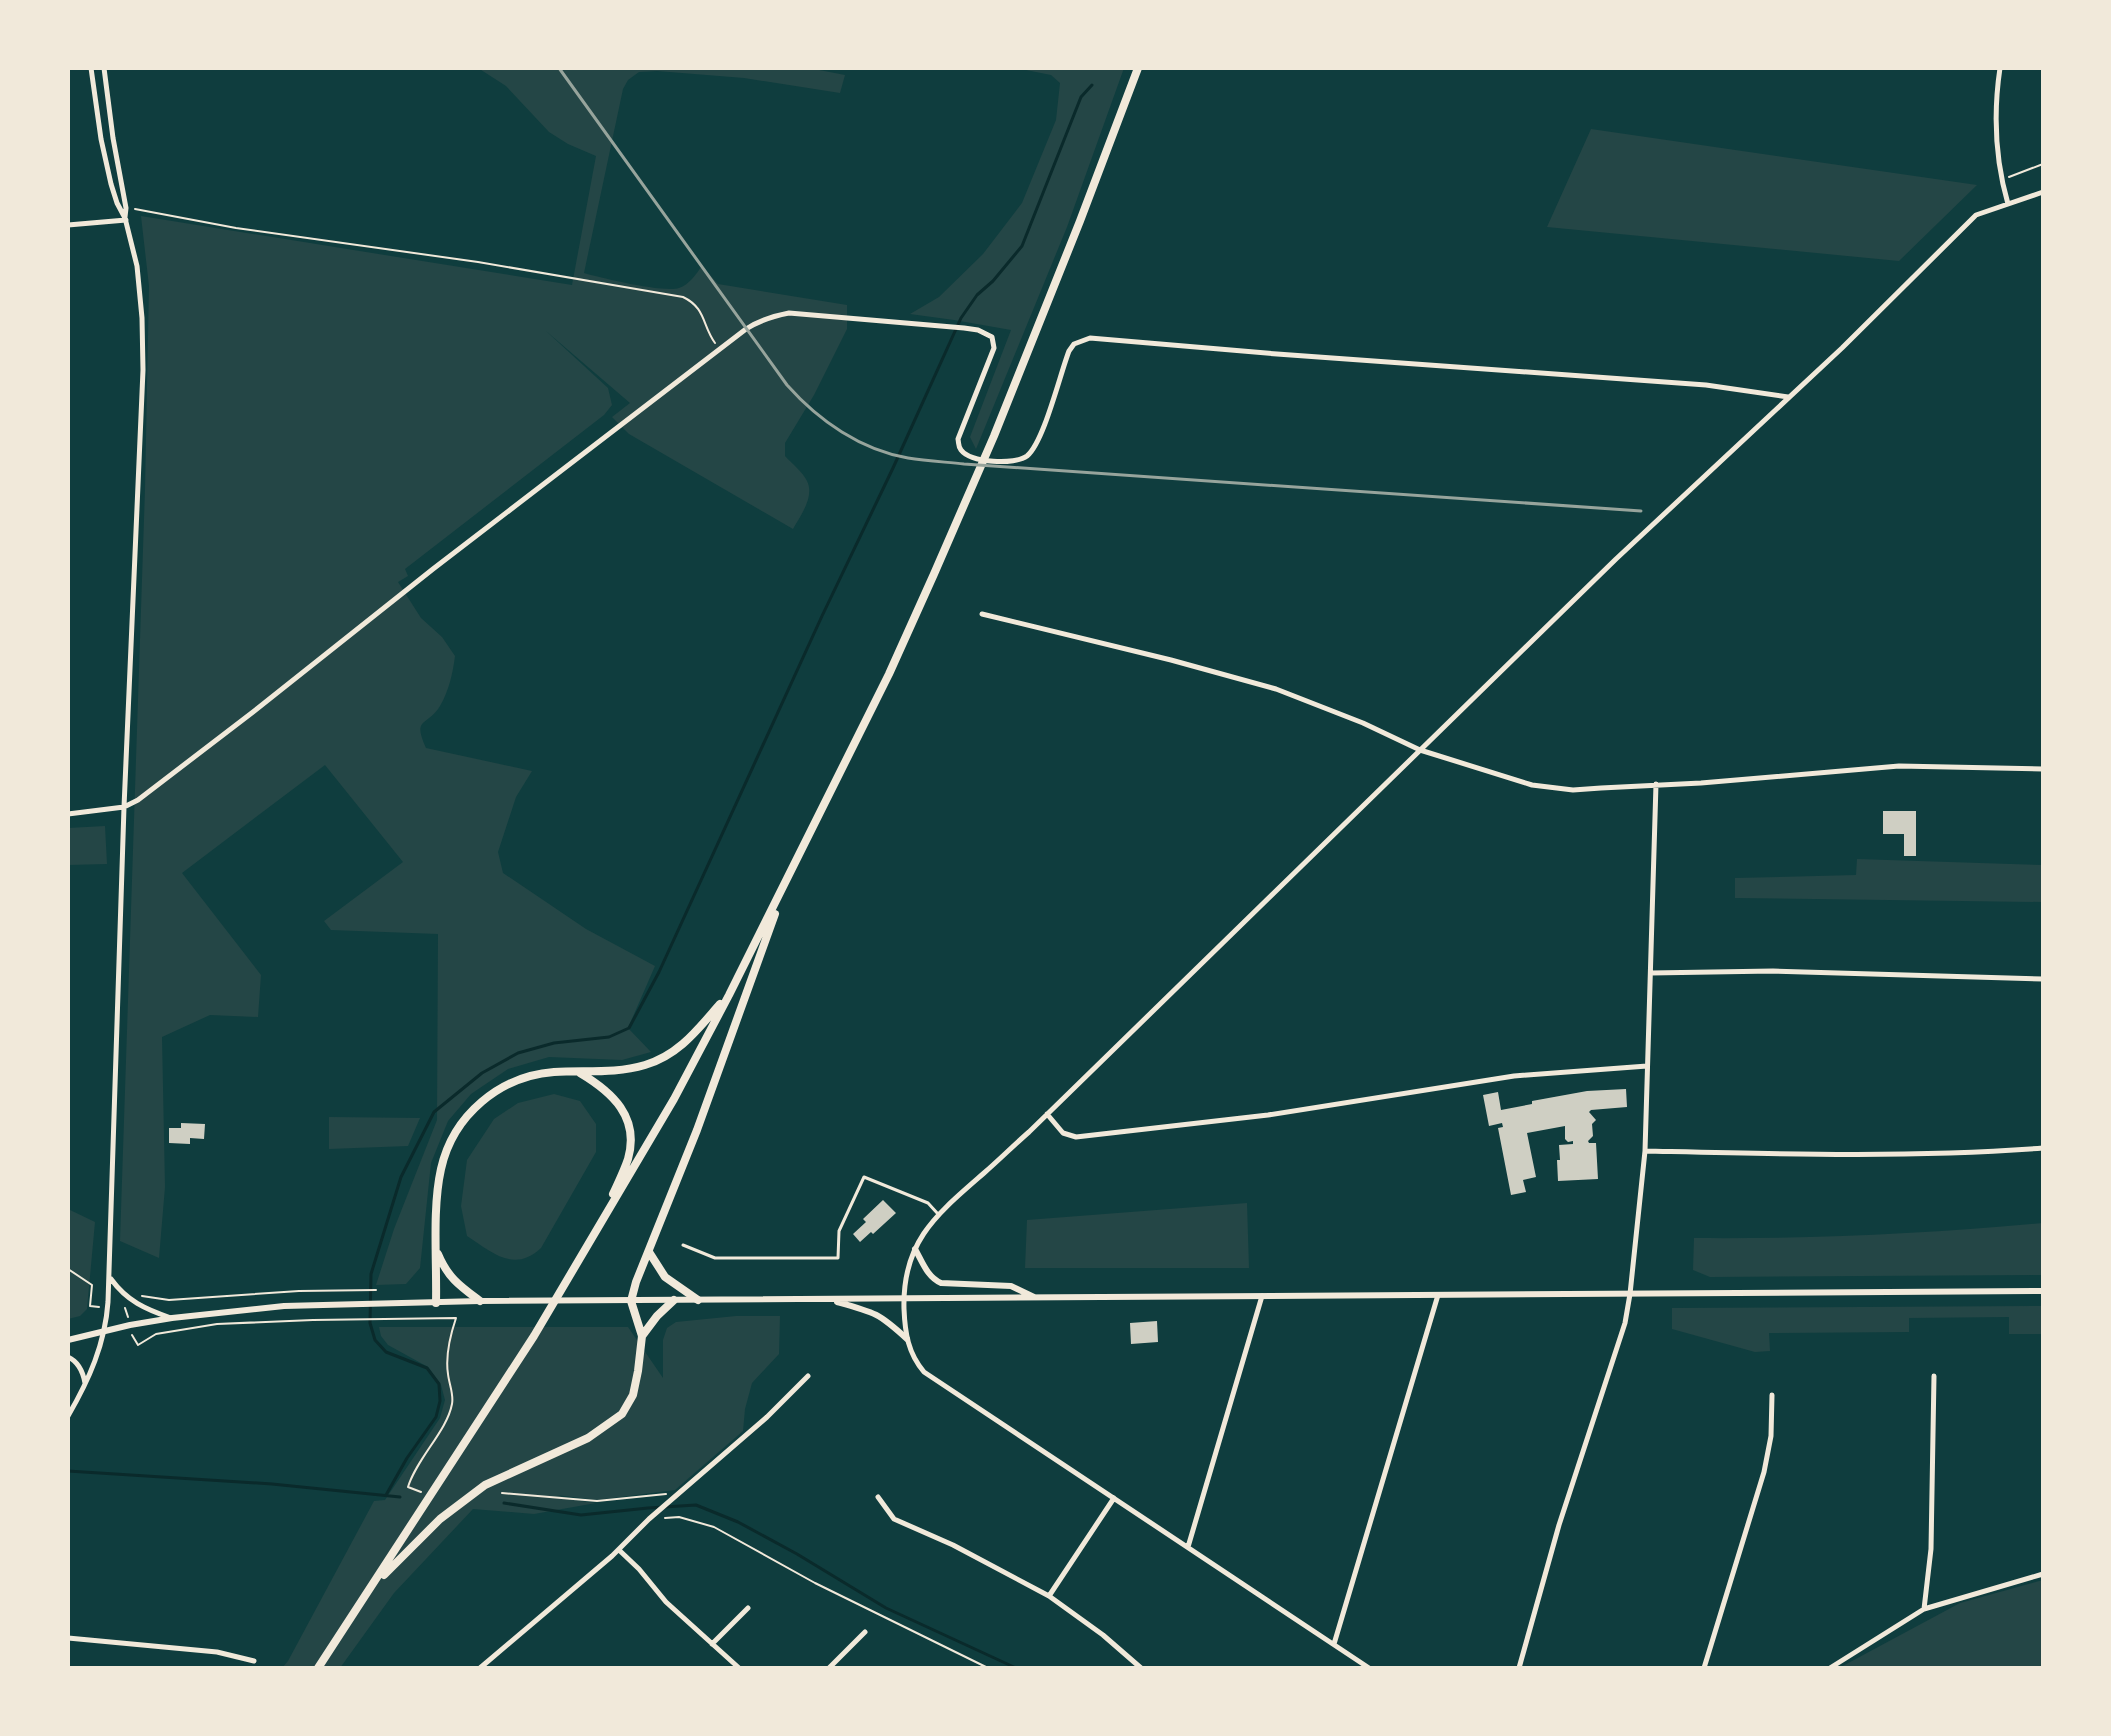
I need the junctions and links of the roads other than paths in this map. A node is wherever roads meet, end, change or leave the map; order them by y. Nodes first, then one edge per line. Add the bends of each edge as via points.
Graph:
1 (91, 68) edge
2 (104, 68) edge
3 (1138, 68) edge
4 (2000, 68) edge
5 (2043, 192) edge
6 (2008, 204) junction
7 (125, 219) junction
8 (68, 225) edge
9 (1789, 397) junction
10 (982, 614) dead end
11 (1420, 750) junction
12 (2043, 769) edge
13 (1656, 784) junction
14 (124, 807) junction
15 (68, 814) edge
16 (786, 881) junction
17 (1651, 973) junction
18 (2043, 979) edge
19 (729, 995) junction
20 (1647, 1066) junction
21 (578, 1072) junction
22 (1047, 1114) junction
23 (2043, 1148) edge
24 (1645, 1151) junction
25 (938, 1214) junction
26 (600, 1224) junction
27 (683, 1245) dead end
28 (915, 1249) junction
29 (437, 1250) junction
30 (649, 1252) junction
31 (109, 1277) junction
32 (2043, 1291) edge
33 (1630, 1294) junction
34 (1438, 1295) junction
35 (1262, 1296) junction
36 (904, 1298) junction
37 (1037, 1298) junction
38 (674, 1300) junction
39 (698, 1300) junction
40 (830, 1300) junction
41 (480, 1301) junction
42 (631, 1301) junction
43 (436, 1303) junction
44 (172, 1318) junction
45 (105, 1331) junction
46 (642, 1336) junction
47 (907, 1339) junction
48 (68, 1340) edge
49 (68, 1357) edge
50 (808, 1376) dead end
51 (1934, 1376) dead end
52 (85, 1384) junction
53 (1772, 1395) dead end
54 (68, 1416) edge
55 (878, 1497) dead end
56 (1114, 1498) junction
57 (1188, 1547) junction
58 (619, 1550) junction
59 (2043, 1574) edge
60 (373, 1587) junction
61 (1049, 1596) junction
62 (748, 1608) dead end
63 (1924, 1609) junction
64 (865, 1632) dead end
65 (68, 1638) edge
66 (712, 1644) junction
67 (1334, 1644) junction
68 (254, 1661) dead end
69 (318, 1668) edge
70 (480, 1668) edge
71 (739, 1668) edge
72 (829, 1668) edge
73 (1141, 1668) edge
74 (1369, 1668) edge
75 (1519, 1668) edge
76 (1704, 1668) edge
77 (1830, 1668) edge

1 - 7 street via 108,172
2 - 7 street
3 - 16 main road via 972,487 889,674
4 - 6 street via 1997,150
5 - 6 street
6 - 9 street via 1976,215
7 - 8 street
7 - 14 street via 137,266 143,370
9 - 11 street
9 - 14 street via 1706,385 1090,338 1069,351 1038,443 1027,456 1014,462 975,459 964,454 958,439 994,339 964,328 789,313 753,324 719,349
10 - 11 street via 1276,689
11 - 13 street via 1532,785 1573,790
11 - 22 street
12 - 13 street via 1899,766
13 - 17 street
14 - 15 street
14 - 31 street
16 - 19 main road
16 - 30 main road
17 - 18 street
17 - 20 street
19 - 21 main road via 694,1035 665,1056 624,1069
19 - 26 main road
20 - 22 street via 1514,1076 1268,1115 1076,1137 1063,1133
20 - 24 street
21 - 26 main road via 614,1096 628,1125 628,1157
21 - 29 main road via 526,1076 467,1115 442,1165
22 - 25 street
23 - 24 street via 1841,1155
24 - 33 street
25 - 27 lane via 928,1203 864,1177 839,1231 838,1258 715,1258
25 - 28 street
26 - 60 main road
28 - 36 street
28 - 37 street via 941,1283 1011,1286
29 - 41 main road via 452,1280
29 - 43 main road
30 - 39 main road via 665,1277
30 - 42 main road
31 - 44 street via 131,1301
31 - 45 street
32 - 33 street
33 - 34 street
33 - 75 street
34 - 35 street
34 - 67 street
35 - 37 street
35 - 57 street
36 - 37 street
36 - 40 street
36 - 47 street
38 - 39 street
38 - 42 street
38 - 46 main road
39 - 40 street
40 - 47 street via 873,1311
41 - 42 street
41 - 43 street
42 - 46 main road
43 - 44 street via 284,1306
44 - 45 street
45 - 48 street
45 - 52 street
46 - 60 main road via 633,1395 622,1414 588,1438 485,1485 440,1519
47 - 56 street via 924,1372
49 - 52 street via 77,1363
50 - 58 street
51 - 63 street via 1931,1549
52 - 54 street
53 - 76 street via 1764,1472
55 - 61 street via 894,1519
56 - 57 street
56 - 61 street
57 - 67 street
58 - 66 street
58 - 70 street
59 - 63 street
60 - 69 main road
61 - 73 street
62 - 66 street
63 - 77 street
64 - 72 street
65 - 68 street via 217,1652
66 - 71 street
67 - 74 street

